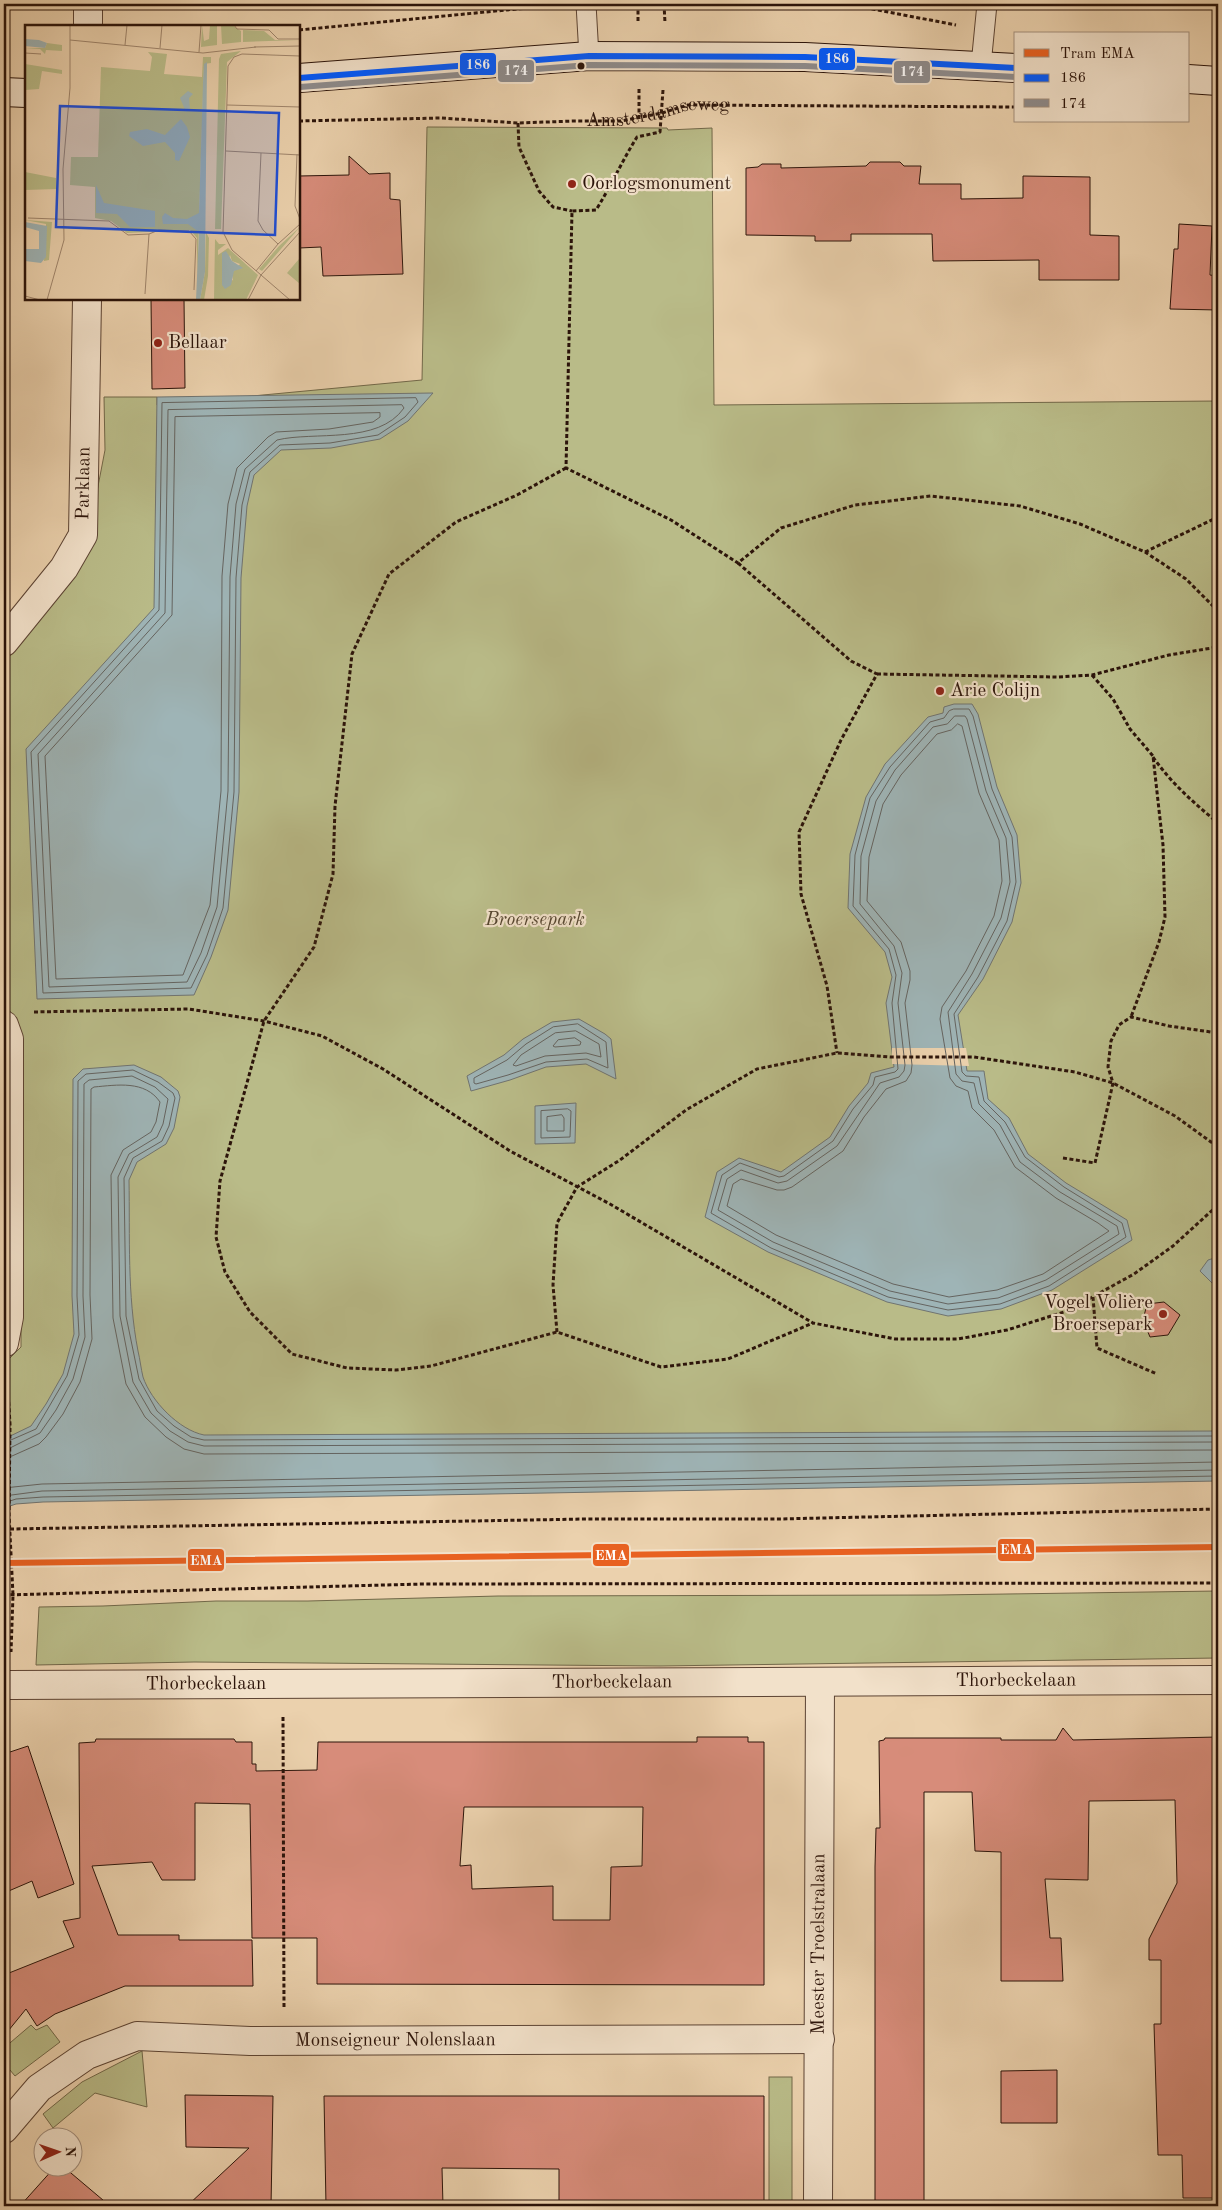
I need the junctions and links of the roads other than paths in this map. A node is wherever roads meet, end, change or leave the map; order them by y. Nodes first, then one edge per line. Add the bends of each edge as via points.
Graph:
1 (88, 4) edge
2 (586, 4) edge
3 (987, 4) edge
4 (88, 25) edge
5 (589, 56) junction
6 (981, 65) junction
7 (1014, 68) edge
8 (300, 78) edge
9 (1190, 79) edge
10 (1218, 81) edge
11 (4, 92) edge
12 (25, 93) edge
13 (87, 300) edge
14 (4, 642) edge
15 (4, 1025) edge
16 (4, 1342) edge
17 (7, 1674) edge
18 (1218, 1680) edge
19 (820, 1682) junction
20 (820, 2039) junction
21 (4, 2129) edge
22 (818, 2206) edge

1 - 4 street
2 - 5 lane
3 - 6 lane
5 - 6 street via 805,57
5 - 8 street
6 - 7 street
9 - 10 street
11 - 12 street
13 - 14 street, Parklaan via 83,535 64,568
15 - 16 street via 9,1039 9,1317
17 - 19 street, Thorbeckelaan via 9,1685
18 - 19 street, Thorbeckelaan
19 - 20 street, Meester Troelstralaan
20 - 21 street, Monseigneur Nolenslaan via 282,2041 137,2036 87,2055 39,2088
20 - 22 street, Meester Troelstralaan

